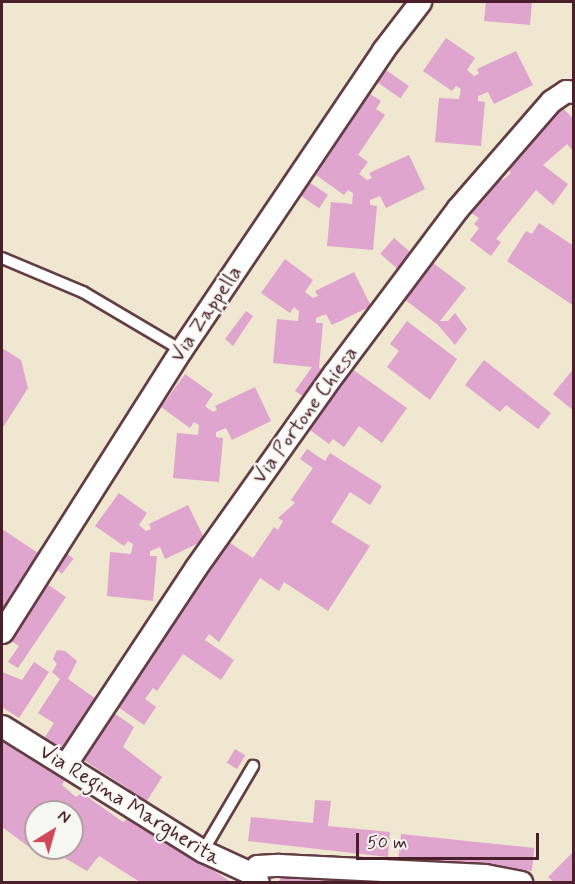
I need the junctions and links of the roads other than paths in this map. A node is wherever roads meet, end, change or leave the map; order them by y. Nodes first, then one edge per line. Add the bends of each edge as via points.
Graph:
1 (420, 2) edge
2 (573, 92) edge
3 (2, 258) edge
4 (181, 350) junction
5 (2, 633) edge
6 (2, 726) edge
7 (65, 765) junction
8 (253, 766) dead end
9 (203, 851) junction
10 (256, 878) edge
11 (521, 882) edge

1 - 4 street, Via Zappella via 376,59
2 - 7 street, Via Portone Chiesa via 566,91 551,101 436,236 210,548
3 - 4 lane via 83,292
4 - 5 street, Via Zappella
6 - 7 street, Via Regina Margherita
7 - 9 street, Via Regina Margherita
8 - 9 lane
9 - 10 street, Via Regina Margherita
10 - 11 street via 257,866 279,865 485,875

